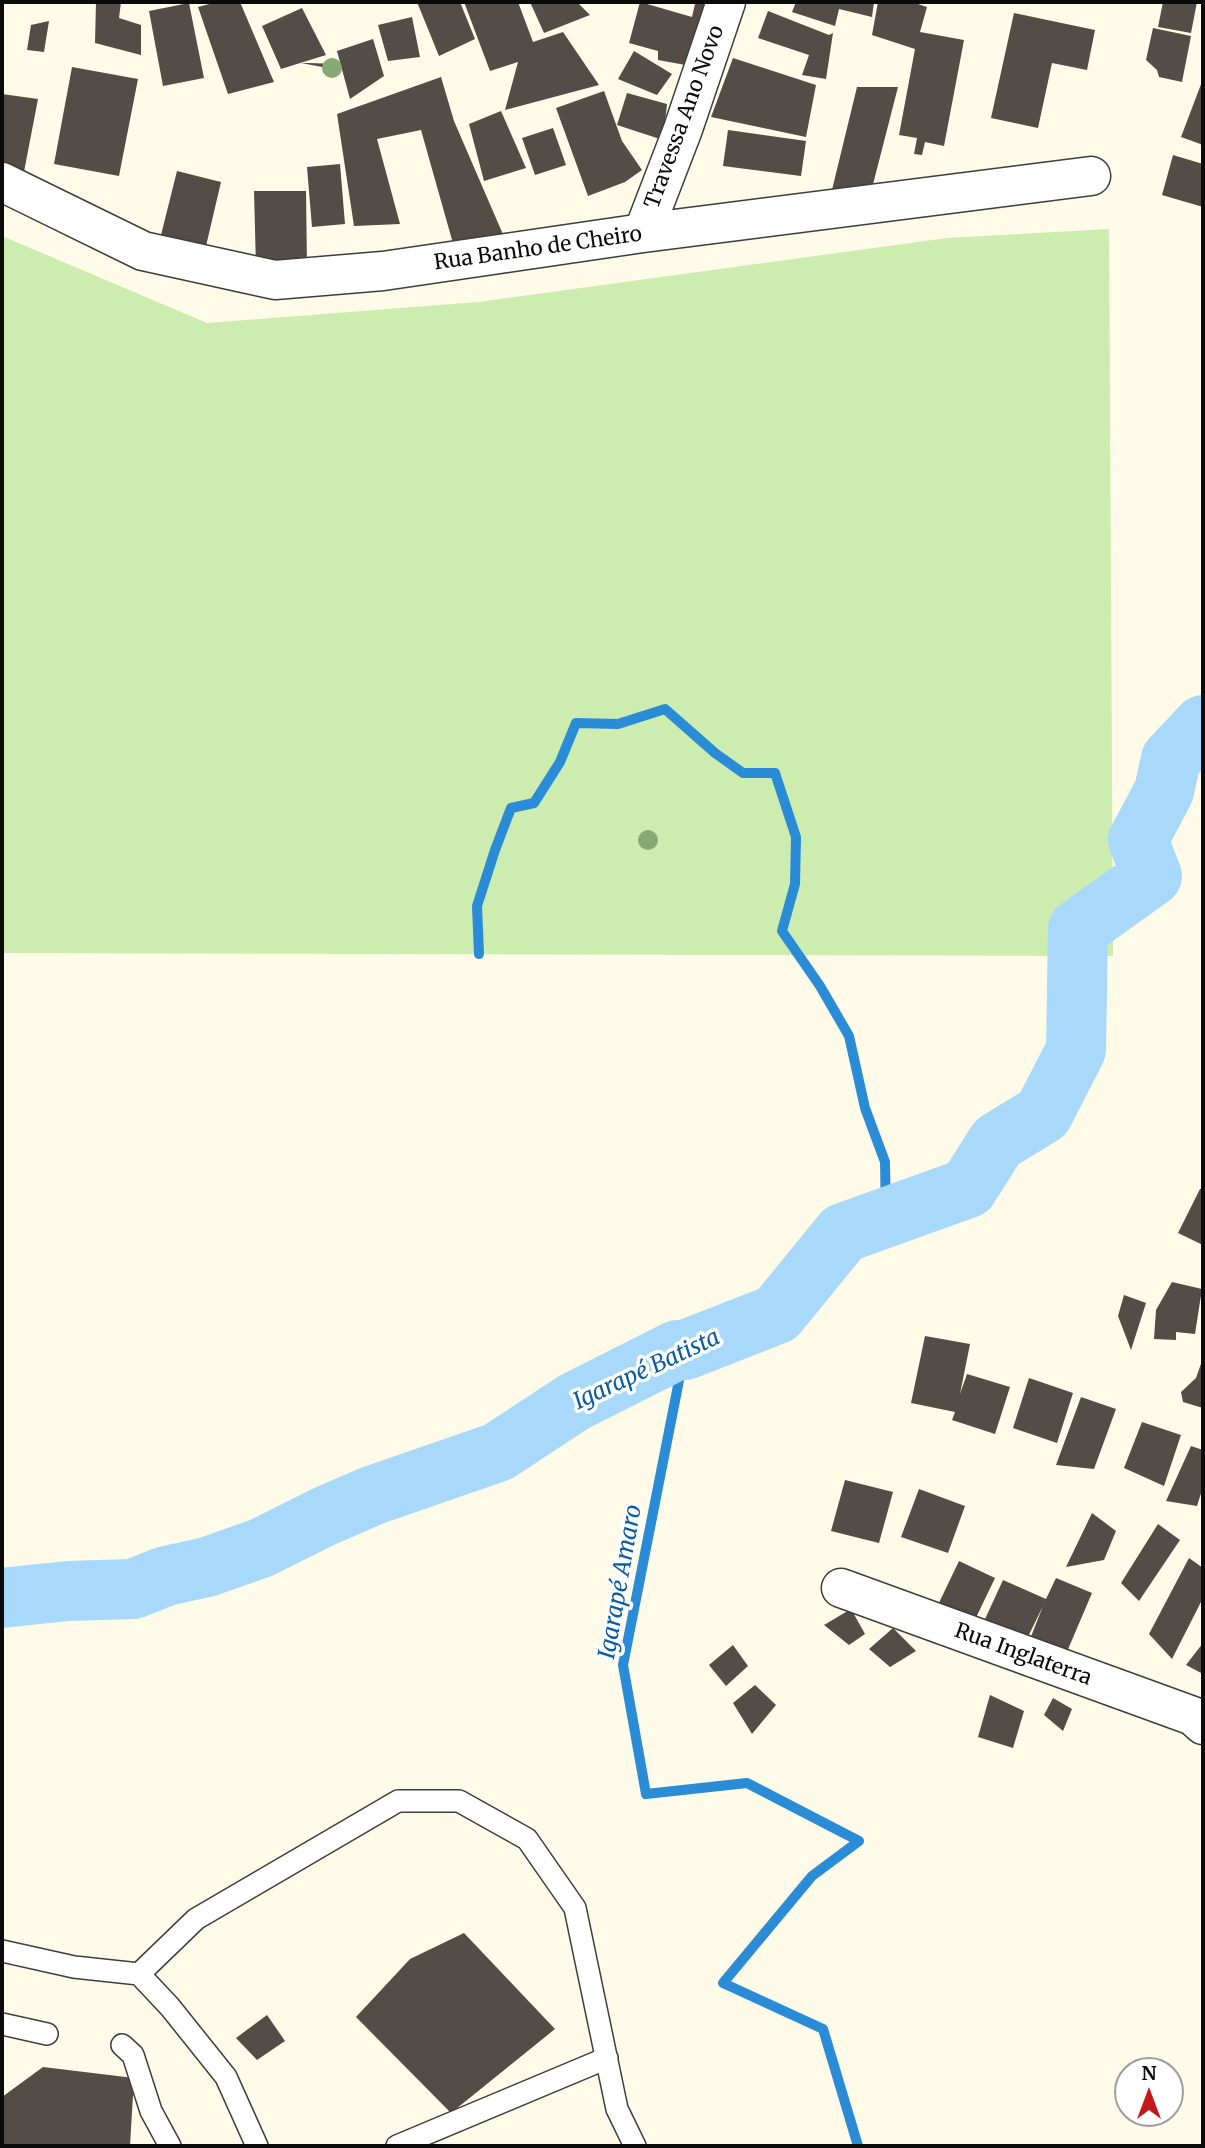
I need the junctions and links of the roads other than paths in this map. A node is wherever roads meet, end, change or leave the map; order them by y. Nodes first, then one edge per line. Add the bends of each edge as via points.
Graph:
1 (726, 2) edge
2 (1091, 176) dead end
3 (2, 182) edge
4 (643, 233) junction
5 (841, 1588) dead end
6 (1203, 1725) edge
7 (2, 1951) edge
8 (139, 1974) junction
9 (2, 2024) edge
10 (47, 2034) dead end
11 (122, 2045) dead end
12 (607, 2058) junction
13 (170, 2146) edge
14 (257, 2146) edge
15 (397, 2146) edge
16 (635, 2146) edge

1 - 4 street, Travessa Ano Novo
2 - 4 street, Rua Banho de Cheiro
3 - 4 street, Rua Banho de Cheiro via 143,251 275,280 383,271
5 - 6 street, Rua Inglaterra via 1193,1716
7 - 8 lane via 74,1967
8 - 12 lane via 196,1919 398,1801 459,1801 527,1839 575,1908
8 - 14 lane via 226,2077
9 - 10 lane
11 - 13 lane via 133,2055 151,2111
12 - 15 lane
12 - 16 lane via 617,2109

